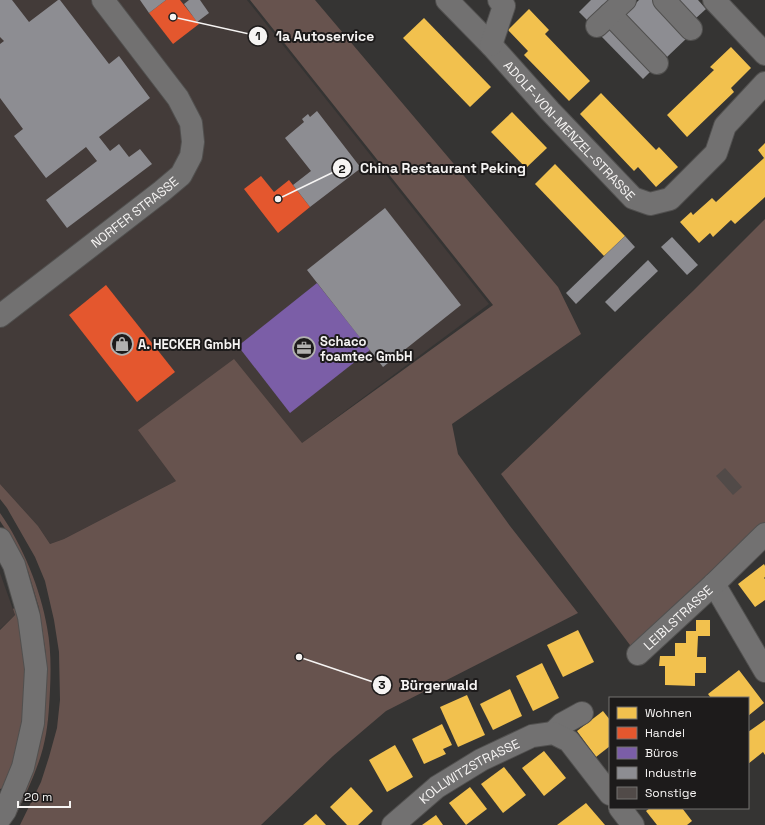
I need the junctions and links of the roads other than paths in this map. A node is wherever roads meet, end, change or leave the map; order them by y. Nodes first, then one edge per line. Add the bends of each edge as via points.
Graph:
1 (103, 0) edge
2 (447, 0) edge
3 (499, 0) edge
4 (664, 0) edge
5 (714, 0) edge
6 (611, 13) edge
7 (691, 29) dead end
8 (491, 45) junction
9 (765, 54) edge
10 (657, 63) dead end
11 (765, 83) edge
12 (0, 316) edge
13 (765, 534) edge
14 (0, 539) edge
15 (714, 584) junction
16 (638, 654) dead end
17 (765, 672) edge
18 (582, 713) dead end
19 (553, 732) junction
20 (609, 793) edge
21 (621, 809) edge
22 (2, 810) edge
23 (393, 825) edge
24 (633, 825) edge

1 - 12 street, NORFER STRASSE via 178,98 191,123 191,156 181,175 162,191
2 - 8 street, ADOLF-VON-MENZEL-STRASSE
3 - 8 street via 504,6
4 - 7 street
5 - 9 street
6 - 10 street
8 - 11 street, ADOLF-VON-MENZEL-STRASSE via 633,198 650,204 670,199 716,153 725,126
13 - 15 street
14 - 22 street via 14,565 29,617 36,669 33,723 23,767
15 - 16 street, LEIBLSTRASSE
15 - 17 street, LEIBLSTRASSE
18 - 19 street, KOLLWITZSTRASSE
19 - 20 street via 569,741
19 - 23 street, KOLLWITZSTRASSE via 532,736 481,760 437,787
21 - 24 street

